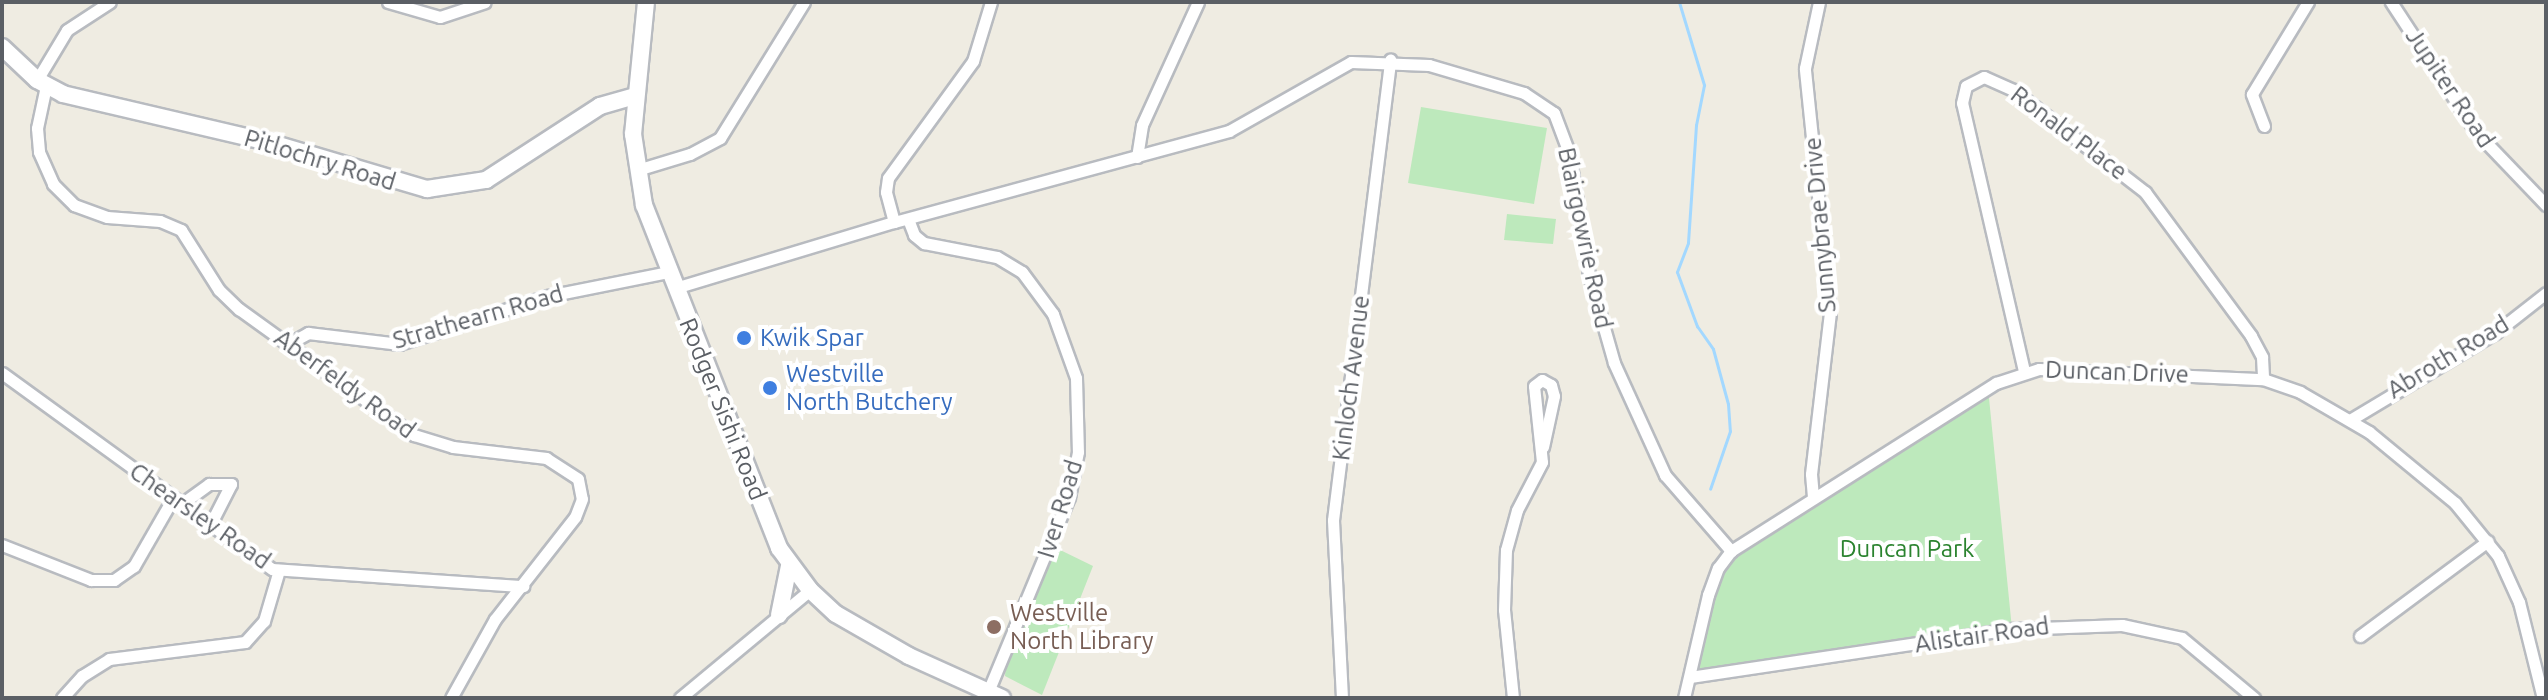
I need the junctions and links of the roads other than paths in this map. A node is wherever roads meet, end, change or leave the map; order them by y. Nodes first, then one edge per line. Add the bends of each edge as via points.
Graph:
1 (110, 2) edge
2 (388, 2) edge
3 (485, 2) edge
4 (646, 2) edge
5 (804, 2) edge
6 (991, 2) edge
7 (1198, 2) edge
8 (1819, 2) edge
9 (2308, 2) edge
10 (2391, 2) edge
11 (2, 47) edge
12 (1390, 60) junction
13 (41, 83) junction
14 (634, 96) junction
15 (2264, 126) dead end
16 (1137, 157) junction
17 (637, 170) junction
18 (2546, 205) edge
19 (908, 219) junction
20 (894, 222) junction
21 (671, 280) junction
22 (2546, 293) edge
23 (290, 343) junction
24 (2024, 371) junction
25 (2, 373) edge
26 (2263, 379) junction
27 (2350, 420) junction
28 (1543, 447) junction
29 (1813, 497) junction
30 (176, 502) junction
31 (209, 527) junction
32 (2488, 541) junction
33 (2, 545) edge
34 (1731, 551) junction
35 (789, 566) junction
36 (279, 570) junction
37 (523, 586) junction
38 (810, 590) junction
39 (779, 615) junction
40 (2360, 636) dead end
41 (1690, 677) junction
42 (993, 696) edge
43 (62, 698) edge
44 (451, 698) edge
45 (680, 698) edge
46 (1342, 698) edge
47 (1513, 698) edge
48 (1684, 698) edge
49 (2254, 698) edge
50 (2543, 698) edge

1 - 13 street, Aberfeldy Road via 67,30
2 - 3 street via 440,17
4 - 14 main road, Rodger Sishi Road
5 - 17 street via 720,138 690,154
6 - 20 street via 973,61 888,178
7 - 16 street via 1142,125
8 - 29 street, Sunnybrae Drive via 1805,68 1830,312 1811,474
9 - 15 street via 2252,94
10 - 18 street, Jupiter Road via 2476,132
11 - 13 main road, Pitlochry Road
12 - 16 street, Blairgowrie Road via 1343,64 1242,126
12 - 34 street, Blairgowrie Road via 1429,65 1513,89 1554,113 1569,153 1591,286 1614,363 1665,475
12 - 46 street, Kinloch Avenue via 1333,520
13 - 14 main road, Pitlochry Road via 427,189 486,180 600,106
13 - 23 street, Aberfeldy Road via 37,140 57,190 96,214 160,221 181,230 219,290
14 - 17 main road, Rodger Sishi Road
16 - 19 street, Blairgowrie Road
17 - 21 main road, Rodger Sishi Road
19 - 20 street, Blairgowrie Road
19 - 42 street, Iver Road via 924,243 997,257 1022,272 1053,314 1076,378 1078,452 1069,497
20 - 21 street
21 - 23 street, Strathearn Road via 548,296 399,344 308,333
21 - 35 main road, Rodger Sishi Road
22 - 27 street, Abroth Road via 2486,339
23 - 37 street, Aberfeldy Road via 414,435 453,447 546,458 574,473 582,493 575,517
24 - 26 street, Duncan Drive
24 - 26 street, Ronald Place via 1963,112 1963,91 1970,81 1984,77 2013,90 2145,192 2251,336 2262,357
24 - 29 street, Duncan Drive via 1996,383
25 - 30 street, Chearsley Road
26 - 27 street, Duncan Drive via 2300,392
27 - 32 street, Duncan Drive via 2455,503
28 - 28 street via 1553,392 1542,380 1534,390
28 - 47 street via 1540,470 1517,510 1506,550 1504,610
29 - 34 street, Duncan Drive
30 - 31 street, Chearsley Road
30 - 31 street via 209,484 231,484
30 - 33 street via 134,566 114,580 84,578
31 - 36 street, Chearsley Road via 254,560
32 - 40 street
32 - 50 street, Duncan Drive via 2519,602
34 - 41 street, Duncan Drive via 1708,595
35 - 38 main road, Rodger Sishi Road
35 - 39 main road
36 - 37 street, Chearsley Road
36 - 43 street via 264,621 245,642 109,659 82,676
37 - 44 street, Aberfeldy Road via 483,636
38 - 39 street
38 - 42 main road, Rodger Sishi Road via 836,614 881,641
39 - 45 street
41 - 48 street, Duncan Drive
41 - 49 street, Alistair Road via 2024,627 2122,625 2182,638

